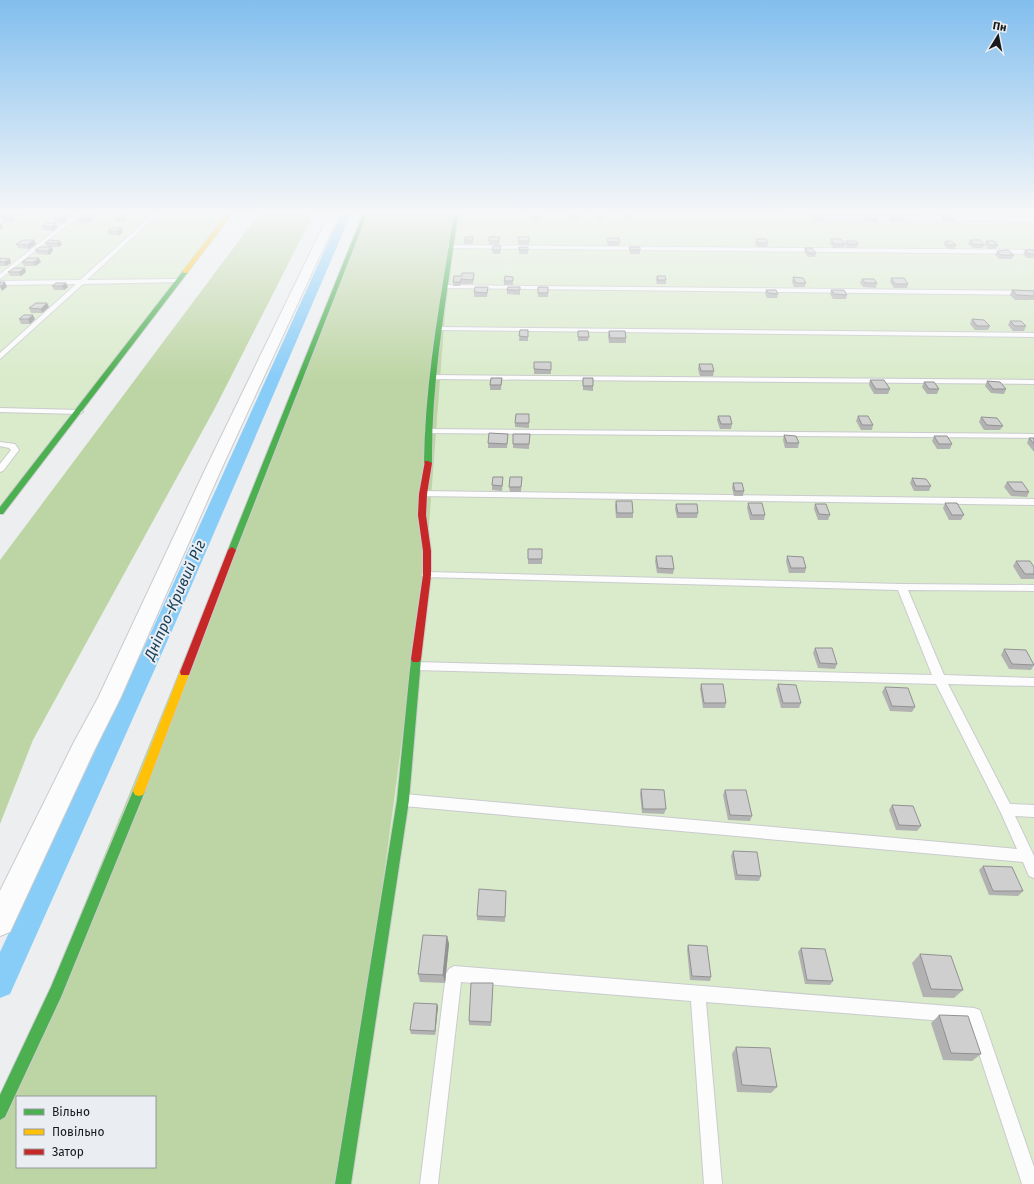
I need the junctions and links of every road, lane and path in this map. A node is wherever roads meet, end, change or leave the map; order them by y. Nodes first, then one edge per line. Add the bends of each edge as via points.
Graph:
1 (10, 269) edge
2 (98, 269) edge
3 (187, 269) edge
4 (308, 269) edge
5 (343, 269) edge
6 (448, 269) edge
7 (0, 277) edge
8 (178, 281) junction
9 (0, 283) edge
10 (83, 283) junction
11 (446, 287) junction
12 (1034, 293) edge
13 (439, 329) junction
14 (1034, 335) edge
15 (0, 357) edge
16 (434, 377) junction
17 (1034, 382) edge
18 (0, 410) edge
19 (79, 412) junction
20 (428, 431) junction
21 (1034, 436) edge
22 (0, 444) edge
23 (0, 469) edge
24 (423, 494) junction
25 (1034, 502) edge
26 (0, 512) edge
27 (427, 575) junction
28 (902, 587) junction
29 (1034, 588) edge
30 (415, 666) junction
31 (940, 680) junction
32 (1034, 682) edge
33 (403, 800) junction
34 (1006, 810) junction
35 (1034, 811) edge
36 (1028, 856) junction
37 (1034, 870) edge
38 (0, 922) edge
39 (698, 993) junction
40 (0, 1112) edge
41 (343, 1184) edge
42 (429, 1184) edge
43 (713, 1184) edge
44 (1031, 1184) edge

1 - 7 lane
2 - 10 lane
3 - 8 street
4 - 38 street via 109,699 82,749
5 - 40 street via 152,758 56,992
6 - 11 street
8 - 10 lane
8 - 19 street
9 - 10 lane
10 - 15 lane
11 - 12 lane
11 - 13 street
13 - 14 lane
13 - 16 street
16 - 17 lane
16 - 20 street
18 - 19 lane
19 - 26 street
20 - 21 lane
20 - 24 street via 429,457
22 - 23 lane via 12,446 14,450
24 - 25 lane
24 - 27 street
27 - 28 lane
27 - 30 street
28 - 29 lane
28 - 31 lane
30 - 31 lane
30 - 33 street
31 - 32 lane
31 - 34 lane
33 - 36 lane
33 - 41 street
34 - 35 lane
34 - 36 lane
36 - 37 lane
39 - 42 lane via 454,974
39 - 43 lane
39 - 44 lane via 974,1016

